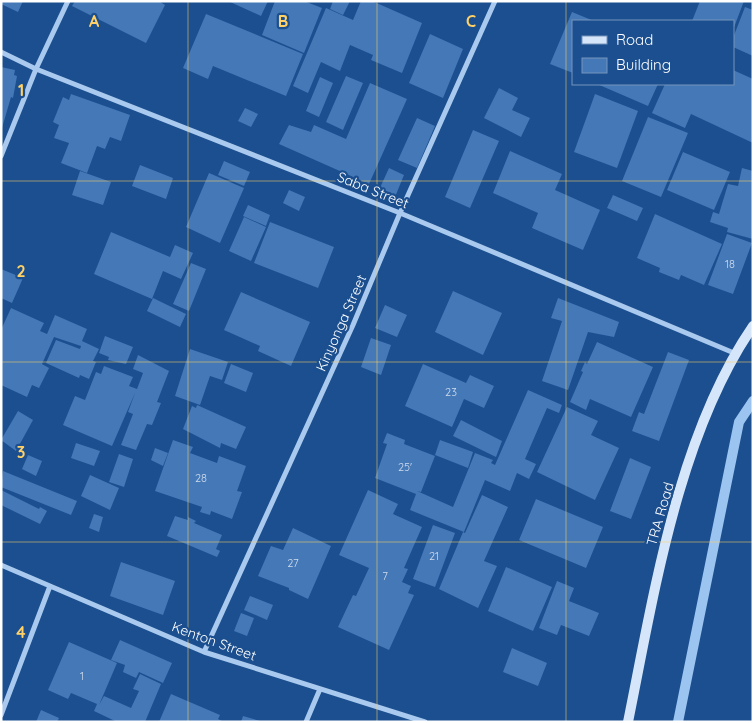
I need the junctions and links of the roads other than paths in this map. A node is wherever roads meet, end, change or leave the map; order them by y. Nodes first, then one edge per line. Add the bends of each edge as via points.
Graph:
1 (68, 1) edge
2 (495, 1) edge
3 (1, 52) edge
4 (36, 69) junction
5 (1, 156) edge
6 (400, 213) junction
7 (753, 326) edge
8 (734, 353) junction
9 (1, 565) edge
10 (50, 586) junction
11 (204, 652) junction
12 (320, 689) junction
13 (1, 715) edge
14 (306, 722) edge
15 (425, 722) edge
16 (628, 722) edge

1 - 4 street
2 - 6 street, Kinyonga Street
3 - 4 street, Saba Street
4 - 5 street
4 - 6 street, Saba Street
6 - 8 street, Saba Street
6 - 11 street, Kinyonga Street via 353,325
7 - 8 main road, TRA Road
8 - 16 main road, TRA Road via 696,442 662,554
9 - 10 street, Kenton Street
10 - 11 street, Kenton Street
10 - 13 street
11 - 12 street, Kenton Street
12 - 14 street
12 - 15 street, Kenton Street

